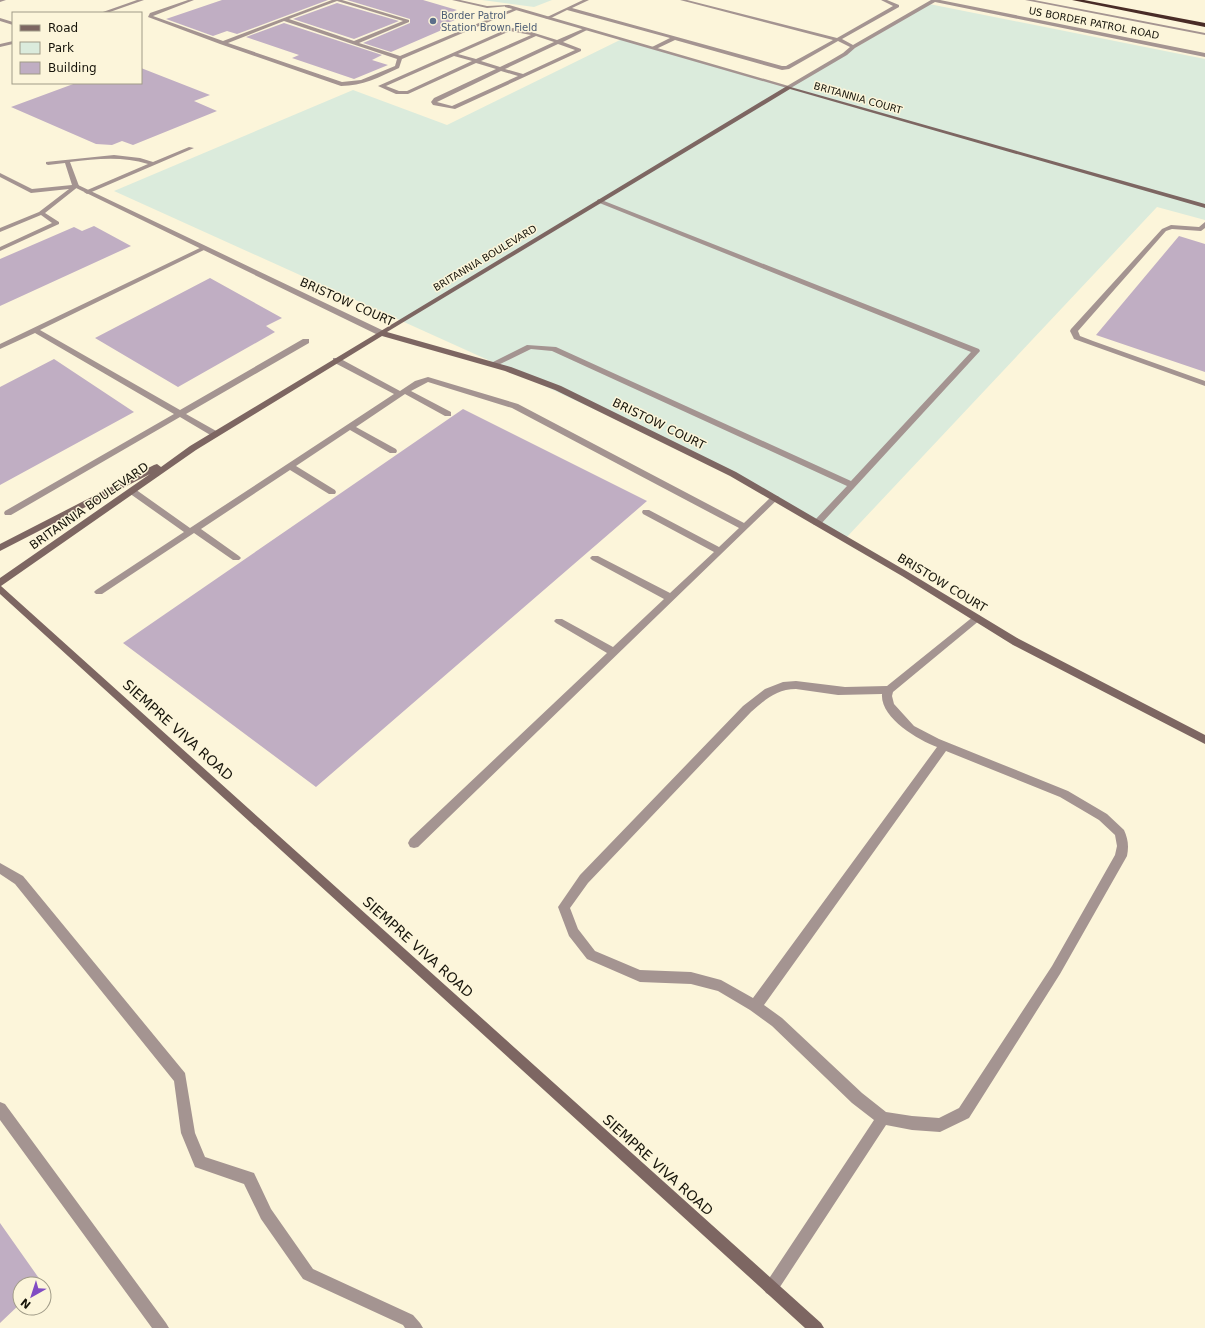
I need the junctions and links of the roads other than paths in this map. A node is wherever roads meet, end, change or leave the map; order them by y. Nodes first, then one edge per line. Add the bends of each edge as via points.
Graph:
1 (4, 0) edge
2 (142, 0) edge
3 (192, 0) edge
4 (336, 0) edge
5 (454, 0) edge
6 (587, 0) edge
7 (682, 0) edge
8 (883, 0) edge
9 (934, 0) edge
10 (960, 0) edge
11 (1027, 0) edge
12 (1075, 0) edge
13 (1105, 0) edge
14 (0, 1) edge
15 (567, 8) junction
16 (518, 10) junction
17 (105, 12) edge
18 (547, 18) junction
19 (0, 19) edge
20 (284, 19) junction
21 (1205, 19) edge
22 (12, 24) edge
23 (1083, 24) dead end
24 (1205, 26) edge
25 (587, 29) junction
26 (1205, 34) edge
27 (534, 35) junction
28 (674, 38) junction
29 (838, 40) junction
30 (12, 42) edge
31 (558, 42) junction
32 (222, 43) junction
33 (354, 43) junction
34 (0, 46) edge
35 (852, 47) junction
36 (654, 48) junction
37 (453, 54) junction
38 (1205, 55) edge
39 (400, 58) junction
40 (476, 61) junction
41 (500, 69) junction
42 (524, 76) junction
43 (789, 87) junction
44 (191, 148) dead end
45 (67, 161) junction
46 (48, 163) dead end
47 (152, 164) junction
48 (0, 175) edge
49 (76, 186) junction
50 (87, 192) junction
51 (599, 202) junction
52 (1205, 206) edge
53 (41, 213) junction
54 (1204, 228) edge
55 (0, 230) edge
56 (204, 248) junction
57 (0, 249) edge
58 (35, 330) junction
59 (381, 333) junction
60 (306, 341) dead end
61 (0, 347) edge
62 (336, 360) junction
63 (493, 364) junction
64 (1205, 384) edge
65 (402, 393) junction
66 (180, 414) junction
67 (448, 414) dead end
68 (350, 427) junction
69 (215, 434) junction
70 (193, 448) junction
71 (393, 452) dead end
72 (290, 466) junction
73 (852, 485) junction
74 (132, 491) junction
75 (332, 492) dead end
76 (775, 498) junction
77 (646, 512) dead end
78 (8, 513) dead end
79 (817, 523) junction
80 (745, 527) junction
81 (192, 531) junction
82 (0, 548) edge
83 (720, 551) junction
84 (236, 558) dead end
85 (595, 558) dead end
86 (0, 583) edge
87 (0, 589) edge
88 (99, 592) dead end
89 (670, 598) junction
90 (977, 618) junction
91 (559, 621) dead end
92 (614, 652) junction
93 (889, 690) junction
94 (1205, 740) edge
95 (944, 746) junction
96 (414, 843) dead end
97 (0, 868) edge
98 (755, 1006) junction
99 (0, 1109) edge
100 (883, 1118) junction
101 (772, 1288) junction
102 (161, 1328) edge
103 (416, 1328) edge
104 (816, 1328) edge

1 - 14 street
2 - 17 street
3 - 32 street via 152,14 150,17
4 - 20 street
4 - 33 street via 407,21
5 - 16 street, BRITANNIA COURT via 487,8 507,6
6 - 15 street
7 - 29 street
8 - 29 street via 897,6
9 - 35 street
9 - 38 street, US BORDER PATROL ROAD
10 - 23 street
11 - 26 street
12 - 24 highway
13 - 21 highway
15 - 18 street
15 - 28 street
16 - 18 street, BRITANNIA COURT
16 - 39 street
18 - 25 street, BRITANNIA COURT
19 - 22 street
20 - 32 street
20 - 33 street
25 - 31 street
25 - 36 street, BRITANNIA COURT
27 - 31 street
27 - 37 street via 509,30
27 - 40 street
28 - 29 street via 782,68 788,68
28 - 36 street
29 - 35 street
30 - 34 street
31 - 41 street
31 - 42 street via 579,50
32 - 39 street via 341,84 351,85 360,84 397,67
33 - 39 street
35 - 43 street via 845,54
36 - 43 street, BRITANNIA COURT
37 - 40 street
37 - 40 street via 381,86 398,93 408,92
40 - 41 street
41 - 42 street
41 - 42 street via 434,102 453,108
43 - 51 street, BRITANNIA BOULEVARD
43 - 52 street, BRITANNIA COURT
44 - 47 street
45 - 46 street
45 - 47 street via 118,157 139,159
45 - 49 street
47 - 50 street
48 - 49 street via 31,191
49 - 50 street, BRISTOW COURT
49 - 53 street
50 - 56 street, BRISTOW COURT
51 - 59 street, BRITANNIA BOULEVARD
51 - 73 street via 976,351
53 - 55 street
53 - 57 street via 57,223
54 - 64 street via 1171,227 1164,230 1074,331 1077,337 1090,343
56 - 58 street
56 - 59 street, BRISTOW COURT
58 - 61 street
58 - 66 street
59 - 62 street, BRITANNIA BOULEVARD
59 - 63 street, BRISTOW COURT
60 - 66 street
62 - 65 street
62 - 69 street, BRITANNIA BOULEVARD
63 - 73 street via 530,347 553,350
63 - 76 street, BRISTOW COURT via 558,388 733,474
65 - 67 street
65 - 68 street
65 - 80 street via 428,379 515,406
66 - 69 street
66 - 78 street
68 - 71 street
68 - 72 street
69 - 70 street, BRITANNIA BOULEVARD
70 - 74 street, BRITANNIA BOULEVARD
70 - 82 street, BRITANNIA BOULEVARD
72 - 75 street
72 - 81 street
73 - 79 street
74 - 81 street
74 - 86 street, BRITANNIA BOULEVARD
76 - 79 street, BRISTOW COURT
76 - 80 street
77 - 83 street
79 - 90 street, BRISTOW COURT
80 - 83 street
81 - 84 street
81 - 88 street
83 - 89 street
85 - 89 street
87 - 101 street, SIEMPRE VIVA ROAD
89 - 92 street
90 - 93 street
90 - 94 street, BRISTOW COURT via 1072,672
91 - 92 street
92 - 96 street
93 - 95 street via 889,706 896,716 910,729
93 - 98 street via 830,690 802,685 774,688 747,709 584,879 564,907 573,932 591,955 640,976 691,978 721,986
95 - 98 street
95 - 100 street via 1064,794 1103,817 1120,833 1123,846 1117,864 1056,970 964,1112 940,1125
97 - 103 street via 19,880 180,1078 188,1133 200,1162 249,1178 266,1214 308,1274 408,1320
98 - 100 street via 777,1022 857,1098
99 - 102 street
100 - 101 street
101 - 104 street, SIEMPRE VIVA ROAD

